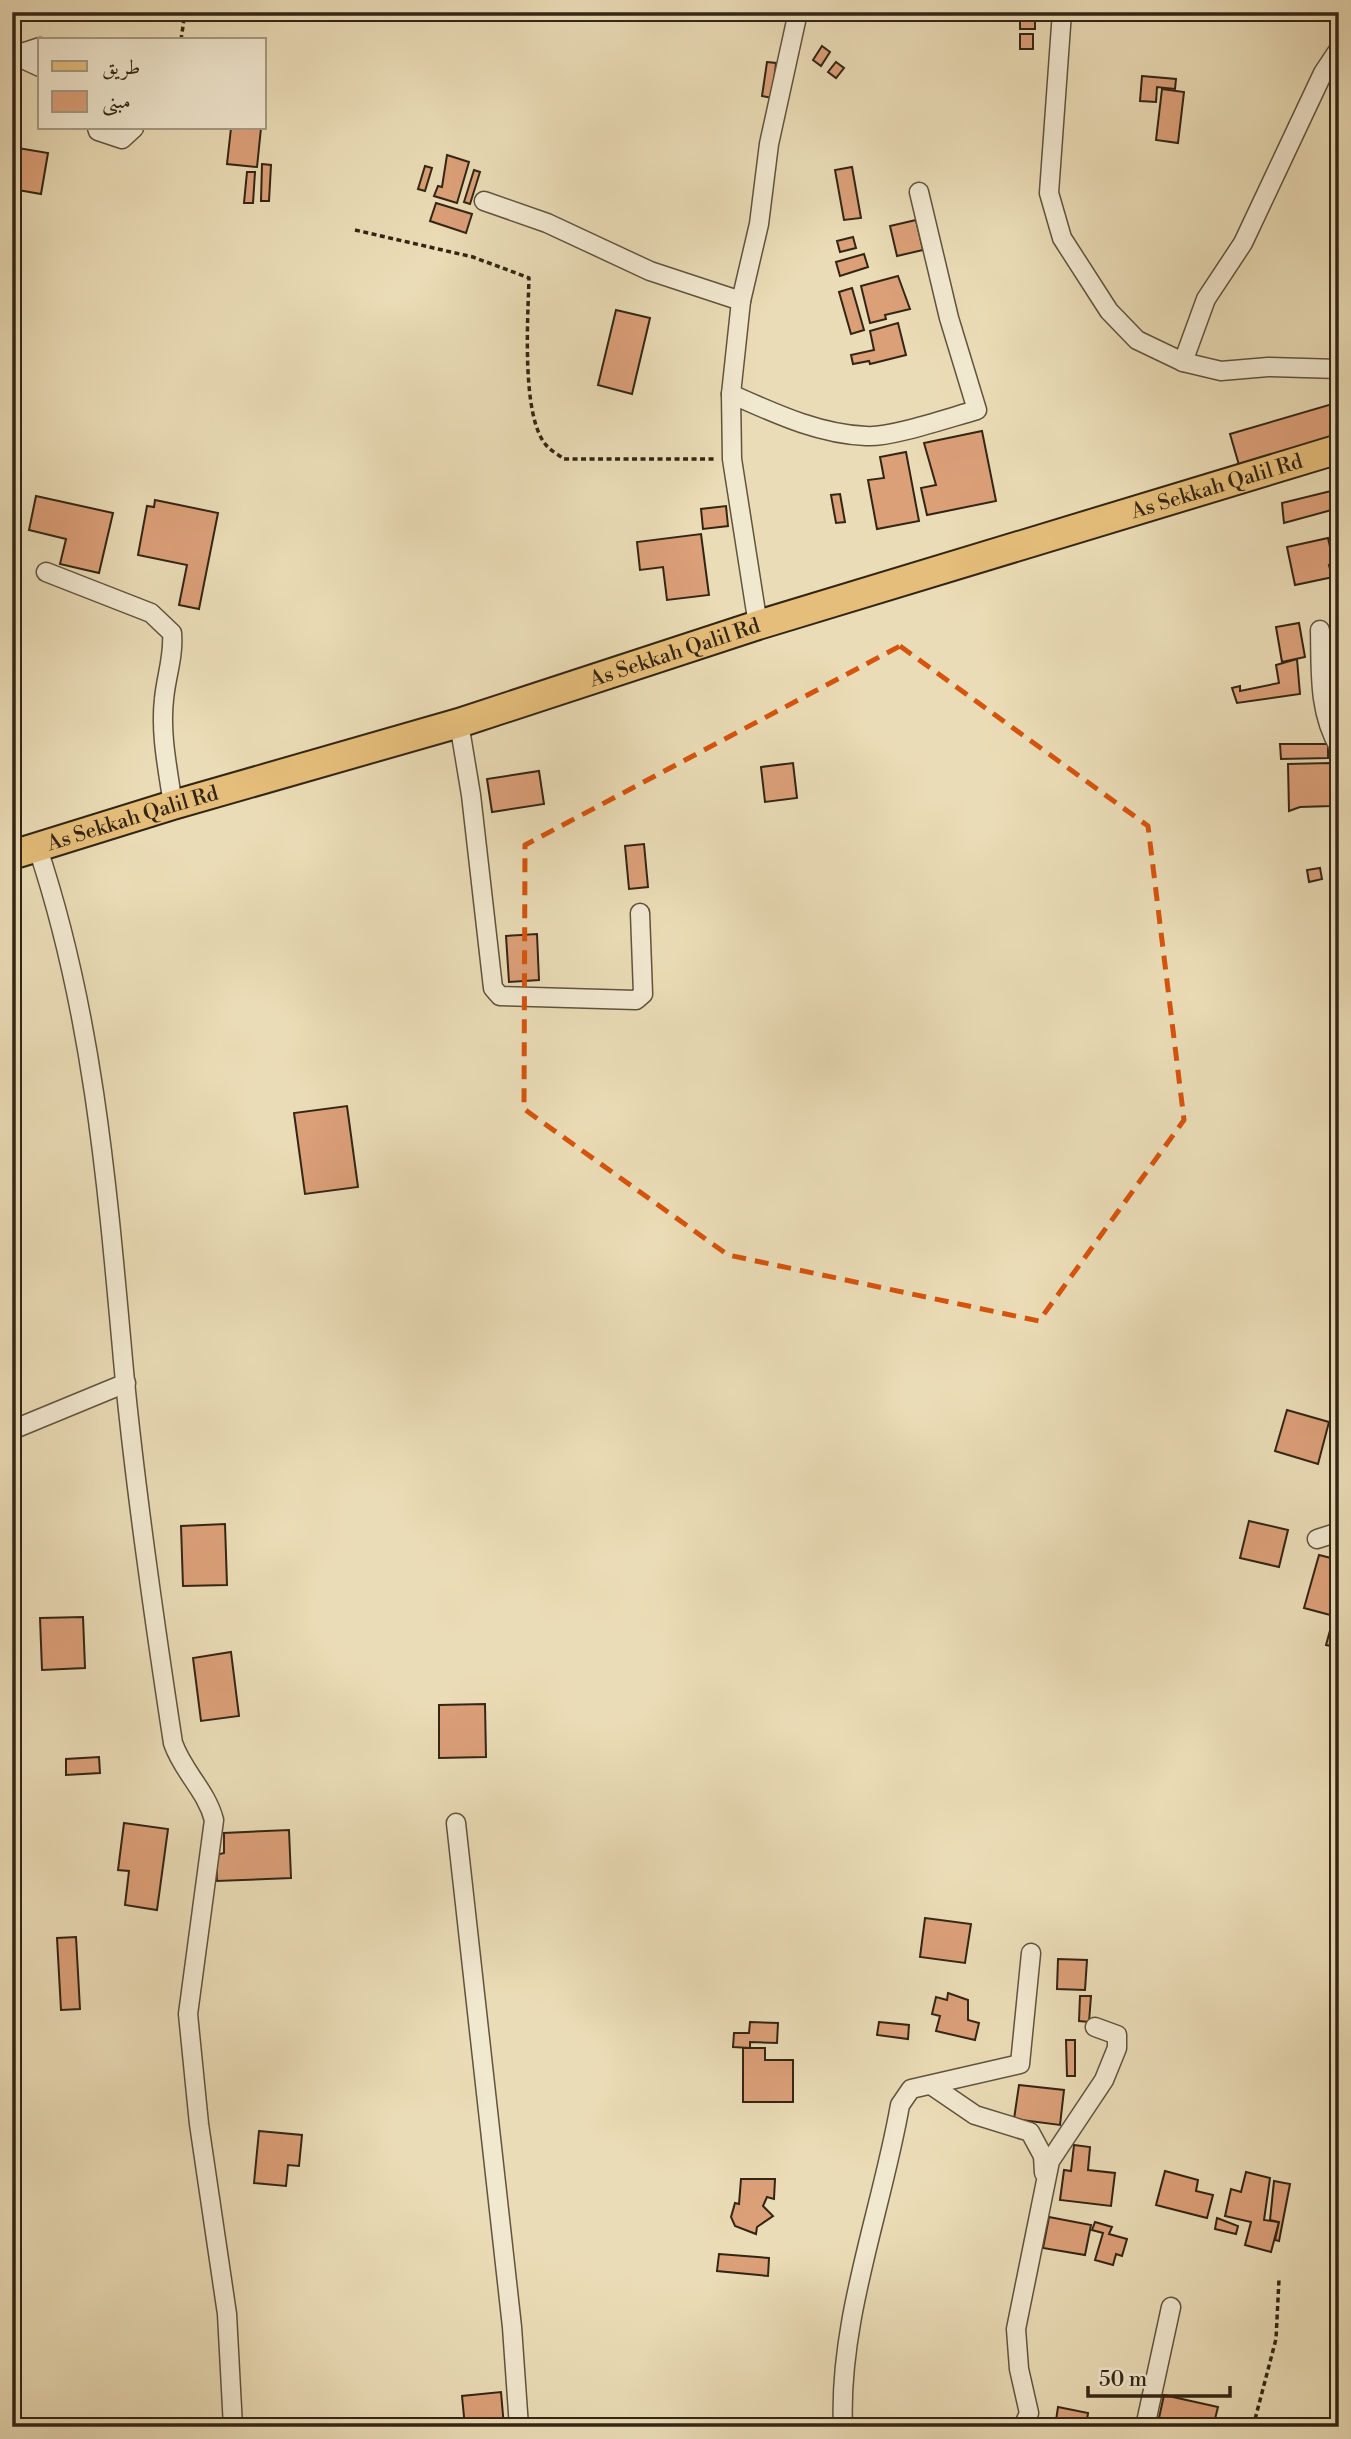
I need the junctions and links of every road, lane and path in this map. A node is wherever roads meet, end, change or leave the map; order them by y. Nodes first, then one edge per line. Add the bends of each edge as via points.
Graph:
1 (185, 12) edge
2 (798, 12) edge
3 (1062, 12) edge
4 (181, 38) edge
5 (38, 48) edge
6 (1339, 49) edge
7 (13, 55) edge
8 (38, 66) edge
9 (102, 130) edge
10 (132, 130) edge
11 (919, 192) dead end
12 (484, 201) dead end
13 (355, 230) dead end
14 (741, 301) junction
15 (1183, 362) junction
16 (1339, 369) edge
17 (731, 394) junction
18 (1339, 449) edge
19 (732, 459) junction
20 (46, 572) dead end
21 (758, 625) junction
22 (1320, 630) dead end
23 (459, 723) junction
24 (1339, 747) edge
25 (173, 805) junction
26 (25, 850) edge
27 (640, 913) dead end
28 (125, 1384) junction
29 (12, 1430) edge
30 (1339, 1532) edge
31 (1317, 1539) dead end
32 (456, 1823) dead end
33 (1031, 1953) dead end
34 (1095, 2027) dead end
35 (931, 2085) junction
36 (1045, 2183) junction
37 (1279, 2279) dead end
38 (1171, 2307) dead end
39 (233, 2427) edge
40 (519, 2427) edge
41 (843, 2427) edge
42 (1023, 2427) edge
43 (1145, 2427) edge
44 (1253, 2427) edge

1 - 4 path
2 - 14 street
3 - 15 street via 1049,193 1062,237 1109,311 1137,340
5 - 7 street
6 - 15 street via 1323,73 1243,243 1206,299
7 - 8 street
9 - 10 street via 122,139
11 - 17 street via 977,410 868,437 791,420
12 - 14 street via 547,223 650,271
13 - 19 path via 473,257 529,278 533,415 546,445 564,459
14 - 17 street
15 - 16 street via 1221,371
17 - 19 street
18 - 21 main road, As Sekkah Qalil Rd
19 - 21 street
20 - 25 street via 151,613 172,633 163,736
21 - 23 main road, As Sekkah Qalil Rd
22 - 24 street via 1322,697 1327,726
23 - 25 main road, As Sekkah Qalil Rd
23 - 27 street via 493,988 500,996 636,1000 643,993
25 - 26 main road, As Sekkah Qalil Rd
26 - 28 street via 55,898 77,989 116,1266
28 - 29 street
28 - 39 street via 140,1525 173,1743 179,1762 204,1792 214,1820 188,2014 202,2150 227,2314
30 - 31 street
32 - 40 street
33 - 35 street via 1020,2064
34 - 36 street via 1117,2035 1117,2048 1104,2081 1050,2161
35 - 36 street via 975,2115 1030,2132 1043,2156
35 - 41 street via 911,2089 900,2105 858,2291 841,2393
36 - 42 street via 1016,2329 1029,2413
37 - 44 path via 1276,2339
38 - 43 street

